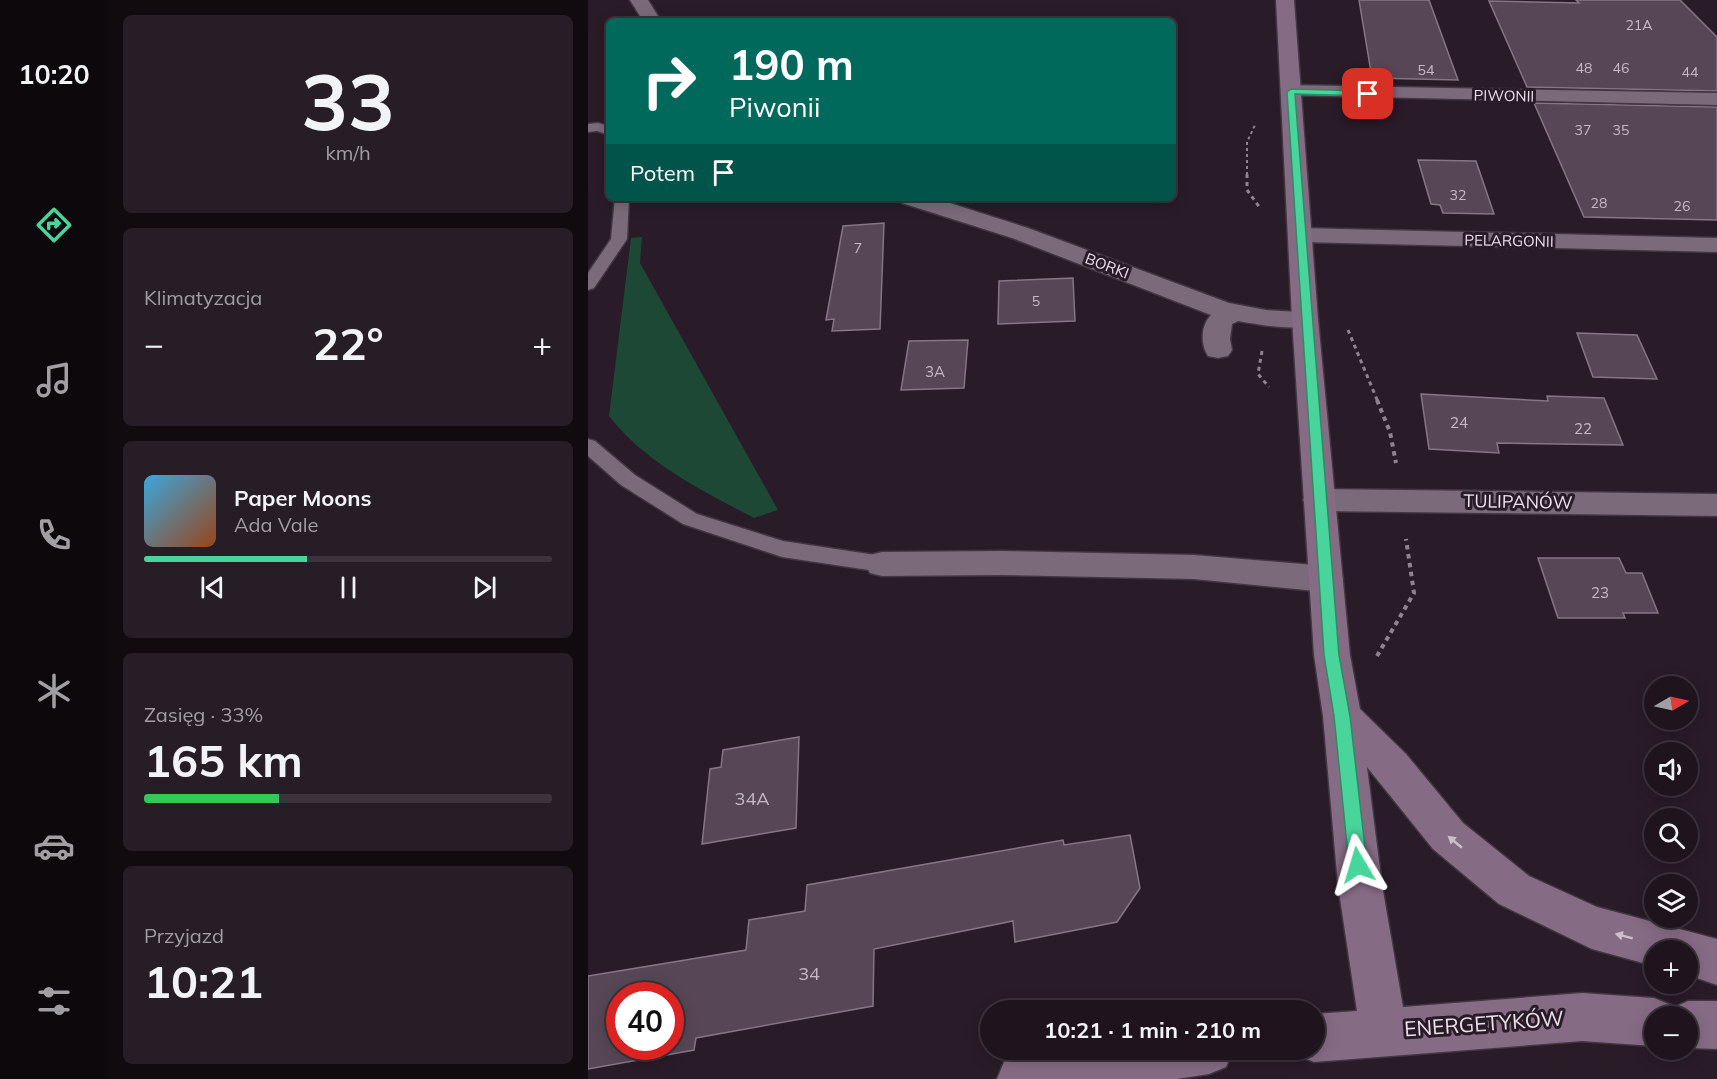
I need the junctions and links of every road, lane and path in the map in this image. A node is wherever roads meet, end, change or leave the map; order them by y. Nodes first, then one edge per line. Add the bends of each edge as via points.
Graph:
1 (639, 0) edge
2 (1285, 0) edge
3 (650, 18) edge
4 (1291, 92) junction
5 (1717, 99) edge
6 (588, 128) edge
7 (606, 130) edge
8 (622, 201) edge
9 (919, 201) edge
10 (1301, 235) junction
11 (1717, 245) edge
12 (588, 285) edge
13 (1233, 312) junction
14 (1305, 319) junction
15 (1347, 327) dead end
16 (1218, 350) dead end
17 (588, 446) edge
18 (1319, 500) junction
19 (1401, 500) junction
20 (1717, 505) edge
21 (882, 564) joint
22 (1326, 579) junction
23 (1414, 593) dead end
24 (1342, 716) junction
25 (1644, 941) edge
26 (1698, 956) edge
27 (1717, 962) edge
28 (1644, 1022) edge
29 (1698, 1024) edge
30 (1717, 1025) edge
31 (1384, 1031) junction
32 (1325, 1037) edge
33 (1144, 1060) edge
34 (1021, 1079) edge

1 - 3 street
2 - 4 street
4 - 5 street, PIWONII
4 - 10 street
6 - 7 lane
8 - 12 lane via 619,239
9 - 13 street, BORKI via 1020,233
10 - 11 street, PELARGONII
10 - 14 street
13 - 14 street, BORKI
13 - 16 street via 1219,321
14 - 18 street
15 - 19 path via 1390,432
17 - 21 lane via 628,480 690,519 782,549
18 - 19 street, TULIPANÓW
18 - 22 street
19 - 20 street, TULIPANÓW
19 - 23 path
21 - 22 street via 1000,562 1194,567
22 - 24 street
25 -> 24 street via 1592,927 1514,890 1448,836 1392,766
24 - 31 street via 1360,885
26 - 27 street
28 - 31 street, ENERGETYKÓW via 1582,1017
29 - 30 street
31 - 32 street, ENERGETYKÓW
33 - 34 street

